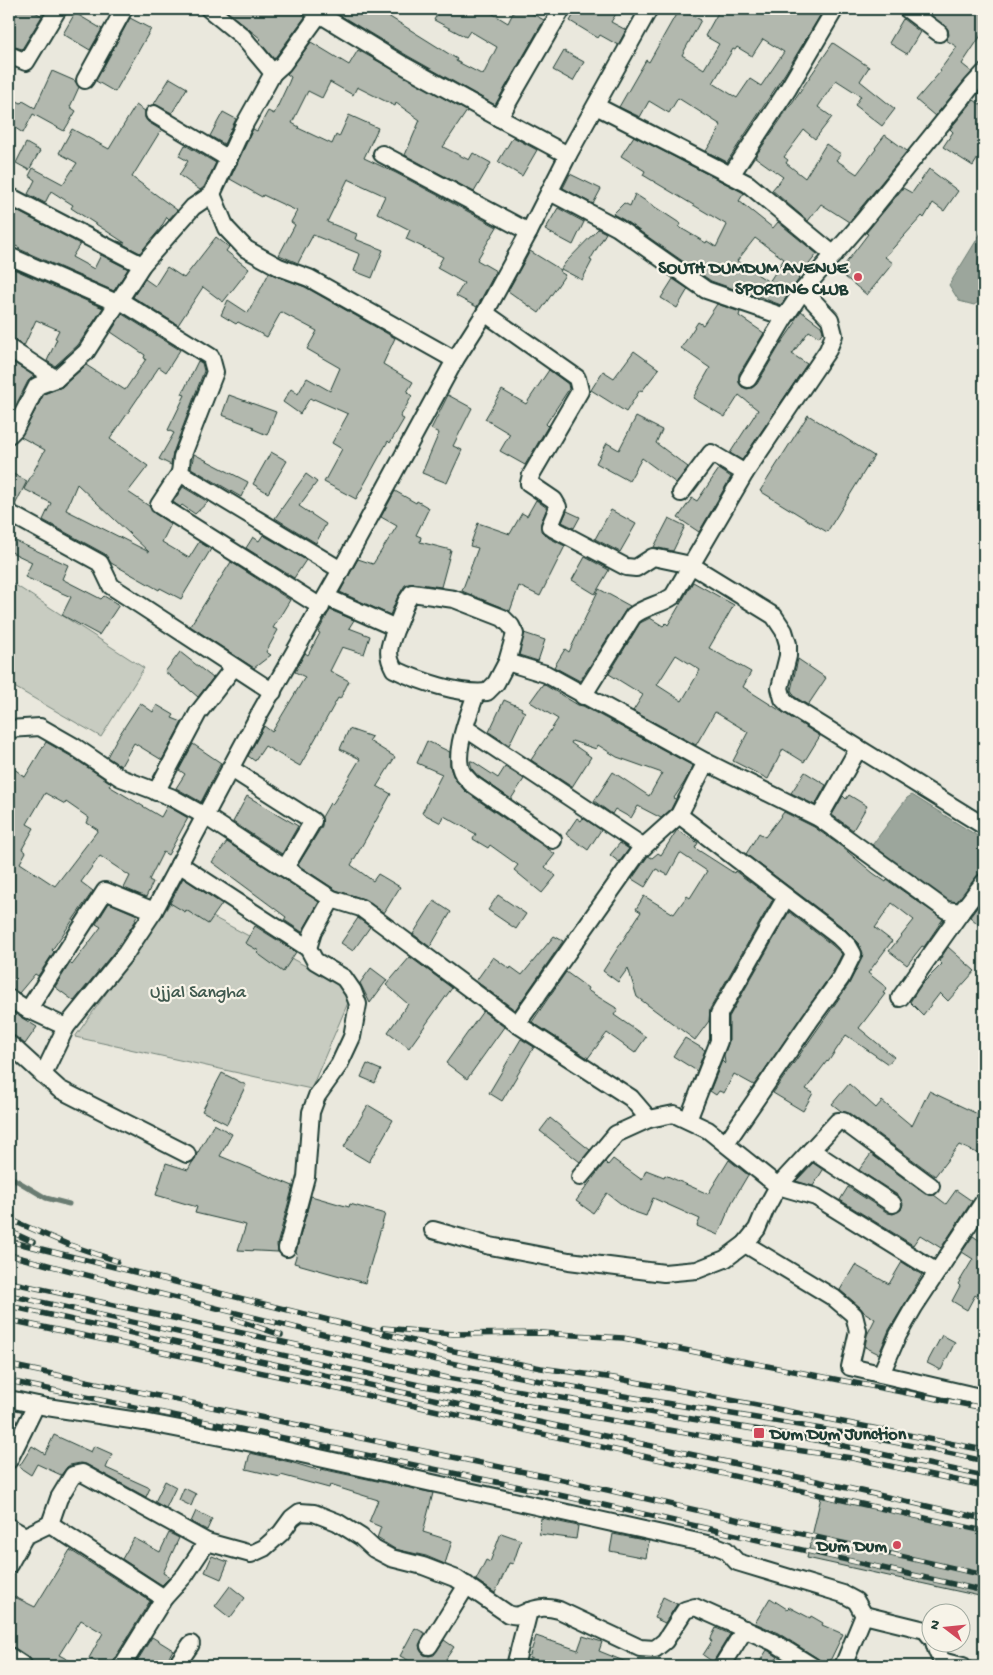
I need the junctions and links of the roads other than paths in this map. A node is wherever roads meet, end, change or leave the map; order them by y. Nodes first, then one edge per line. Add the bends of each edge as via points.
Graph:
1 (58, 9) edge
2 (124, 9) edge
3 (209, 9) edge
4 (562, 9) edge
5 (649, 9) edge
6 (835, 9) edge
7 (907, 9) edge
8 (318, 11) edge
9 (938, 33) dead end
10 (9, 55) edge
11 (273, 73) junction
12 (984, 74) edge
13 (85, 80) dead end
14 (596, 106) junction
15 (154, 114) dead end
16 (498, 118) junction
17 (382, 154) dead end
18 (568, 155) junction
19 (229, 159) junction
20 (731, 175) junction
21 (550, 192) junction
22 (212, 194) junction
23 (9, 196) edge
24 (529, 232) junction
25 (834, 255) junction
26 (9, 256) edge
27 (142, 265) junction
28 (804, 290) junction
29 (118, 301) junction
30 (485, 313) junction
31 (785, 317) junction
32 (9, 348) edge
33 (455, 360) junction
34 (56, 379) junction
35 (748, 379) dead end
36 (9, 435) edge
37 (180, 473) junction
38 (746, 473) junction
39 (681, 493) dead end
40 (9, 513) edge
41 (691, 565) junction
42 (341, 570) junction
43 (324, 602) junction
44 (396, 628) junction
45 (506, 662) junction
46 (234, 668) junction
47 (273, 692) junction
48 (476, 693) junction
49 (584, 696) junction
50 (466, 728) junction
51 (9, 729) edge
52 (858, 750) junction
53 (706, 762) junction
54 (230, 768) junction
55 (156, 792) junction
56 (679, 815) junction
57 (204, 816) junction
58 (819, 818) junction
59 (984, 826) edge
60 (553, 840) dead end
61 (644, 847) junction
62 (179, 864) junction
63 (285, 868) junction
64 (984, 882) edge
65 (786, 897) junction
66 (332, 899) junction
67 (154, 911) junction
68 (961, 912) junction
69 (308, 948) junction
70 (9, 998) edge
71 (900, 998) dead end
72 (28, 1010) junction
73 (517, 1024) junction
74 (66, 1027) junction
75 (9, 1044) edge
76 (43, 1075) junction
77 (649, 1119) junction
78 (688, 1120) junction
79 (726, 1143) junction
80 (811, 1150) junction
81 (187, 1154) dead end
82 (580, 1176) dead end
83 (778, 1186) junction
84 (931, 1186) dead end
85 (984, 1201) edge
86 (893, 1204) dead end
87 (433, 1230) dead end
88 (746, 1244) junction
89 (287, 1248) dead end
90 (937, 1272) junction
91 (881, 1374) junction
92 (984, 1398) edge
93 (9, 1399) edge
94 (36, 1405) junction
95 (9, 1460) edge
96 (50, 1524) junction
97 (9, 1527) edge
98 (25, 1536) junction
99 (207, 1542) junction
100 (9, 1565) edge
101 (467, 1586) junction
102 (164, 1598) junction
103 (529, 1611) junction
104 (864, 1616) junction
105 (745, 1629) junction
106 (920, 1629) edge
107 (191, 1644) dead end
108 (429, 1646) dead end
109 (937, 1652) edge
110 (9, 1656) edge
111 (795, 1662) edge
112 (24, 1666) edge
113 (122, 1666) edge
114 (176, 1666) edge
115 (515, 1666) edge
116 (722, 1666) edge
117 (812, 1666) edge
118 (843, 1666) edge
119 (962, 1666) edge

1 - 10 street via 26,62
2 - 13 street
3 - 11 street via 242,36
4 - 16 street
5 - 14 street
6 - 20 street via 788,89
7 - 9 street
8 - 11 street via 283,64
8 - 16 street via 403,65
11 - 19 street
12 - 25 street
14 - 18 street
14 - 20 street
15 - 19 street
16 - 18 street
17 - 24 street
18 - 21 street
19 - 22 street
20 - 25 street via 748,184
21 - 24 street
21 - 31 street via 618,228 706,290
22 - 27 street via 194,207
22 - 33 street via 226,228 246,249 279,267 309,278
23 - 27 street
24 - 30 street
25 - 28 street
26 - 29 street
27 - 29 street
28 - 31 street
28 - 38 street via 830,319 834,335 828,350
29 - 34 street via 86,352
29 - 37 street via 211,358 215,372 182,457
30 - 33 street
30 - 41 street via 577,378 580,391 531,475 530,483 554,500 558,507 550,526 626,566 636,568 653,558
31 - 35 street
32 - 34 street
33 - 42 street
34 - 36 street via 37,386
37 - 42 street
37 - 43 street via 159,505
38 - 39 street via 711,453
38 - 41 street
40 - 46 street via 100,563 112,586
41 - 49 street via 674,596 641,609 633,616
41 - 52 street via 774,616 788,644 780,688 783,699
42 - 43 street
43 - 44 street
43 - 47 street
44 - 45 street via 412,593 454,599 503,618 511,626 514,634
44 - 48 street via 388,648 394,669 441,686
45 - 48 street via 492,688
45 - 49 street via 546,674
46 - 47 street
46 - 55 street via 198,713
47 - 54 street
48 - 50 street
49 - 53 street
50 - 60 street via 459,748 462,774
50 - 61 street
51 - 55 street via 40,727 120,778
52 - 58 street
52 - 59 street
53 - 56 street
53 - 58 street
54 - 57 street
54 - 63 street via 313,821
55 - 57 street
56 - 61 street
56 - 65 street
57 - 62 street
57 - 63 street
58 - 68 street via 946,910
61 - 73 street
62 - 67 street
62 - 69 street
63 - 66 street
64 - 68 street
65 - 78 street via 719,1014 719,1041
65 - 79 street via 839,937 853,954 841,978
66 - 69 street via 313,932
66 - 73 street via 361,908
67 - 72 street via 105,891
67 - 74 street via 126,953
68 - 71 street
69 - 89 street via 315,961 344,978 358,1004 352,1037 311,1112 306,1176
70 - 72 street
72 - 74 street
73 - 77 street via 630,1098
74 - 76 street
75 - 76 street
76 - 81 street via 59,1090
77 - 78 street via 674,1114
77 - 82 street via 616,1134
78 - 79 street
79 - 83 street
80 - 83 street
80 - 84 street via 835,1123 842,1121
80 - 86 street
83 - 88 street via 758,1229
83 - 90 street via 816,1197
85 - 90 street
87 - 88 street via 490,1246 569,1261 664,1273 697,1270 725,1259
88 - 91 street via 834,1298 854,1314 858,1331 850,1367
90 - 91 street via 898,1336
91 - 92 street
93 - 94 street
94 - 95 street
94 - 104 street via 252,1443 716,1546 726,1550 737,1562 843,1594 856,1601
96 - 98 street
96 - 99 street via 59,1498 73,1476 82,1474
96 - 102 street
97 - 98 street
98 - 100 street
99 - 101 street via 251,1554 264,1548 300,1512 314,1513 337,1522 391,1558 422,1566
99 - 102 street via 185,1575
101 - 103 street via 508,1614 520,1616
101 - 108 street
102 - 113 street
103 - 105 street via 538,1607 559,1610 640,1648 655,1649 665,1641 684,1610 695,1608
103 - 115 street
104 - 106 street
104 - 118 street
105 - 111 street via 773,1642
105 - 116 street
107 - 114 street
109 - 119 street via 943,1662
110 - 112 street
111 - 117 street

